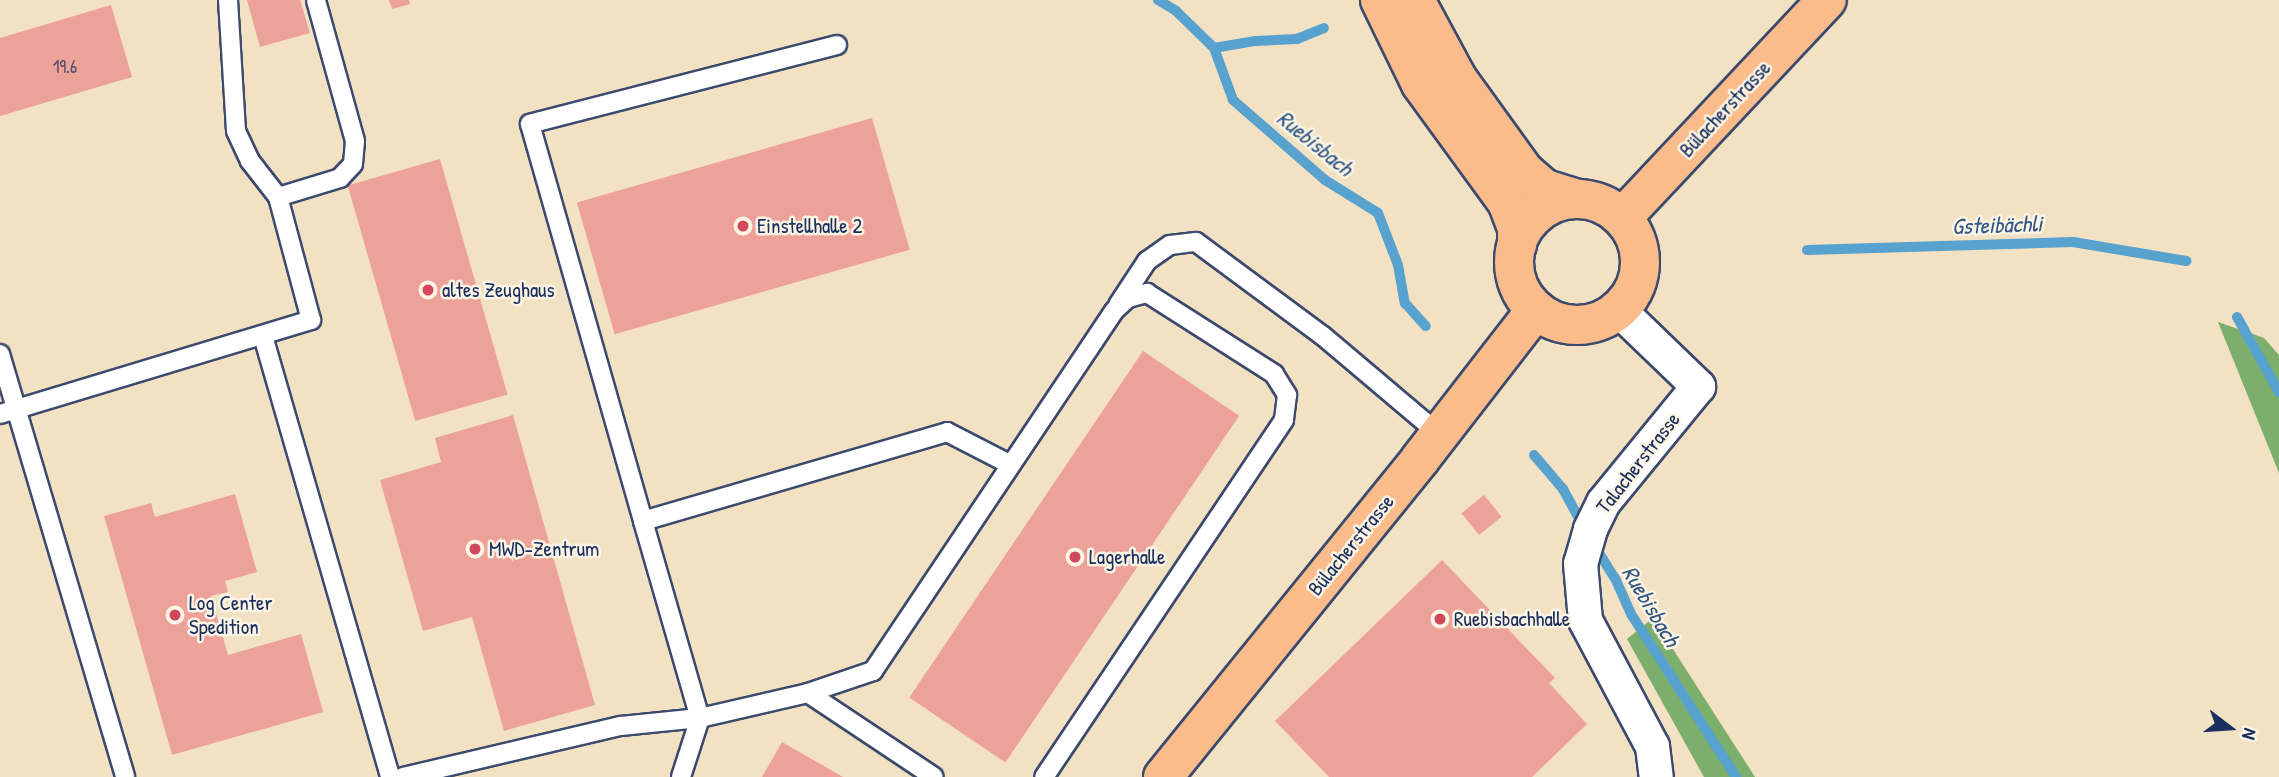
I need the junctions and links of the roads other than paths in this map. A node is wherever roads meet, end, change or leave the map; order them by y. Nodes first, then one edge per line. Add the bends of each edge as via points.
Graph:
1 (228, 0) edge
2 (316, 0) edge
3 (1380, 0) edge
4 (1415, 0) edge
5 (1828, 0) edge
6 (837, 46) dead end
7 (278, 197) junction
8 (1578, 199) junction
9 (1622, 218) junction
10 (1517, 245) junction
11 (1536, 310) junction
12 (1619, 310) junction
13 (1114, 311) junction
14 (262, 336) junction
15 (0, 355) edge
16 (8, 412) edge
17 (1439, 434) junction
18 (1009, 464) junction
19 (643, 521) junction
20 (808, 693) junction
21 (700, 718) junction
22 (125, 777) edge
23 (390, 777) edge
24 (403, 777) edge
25 (681, 777) edge
26 (934, 777) edge
27 (1044, 777) edge
28 (1163, 777) edge
29 (1656, 777) edge

1 - 7 lane via 236,131 250,161
2 - 7 lane via 355,141 353,164 340,178
3 - 10 main road via 1421,84 1507,202 1517,228
4 - 8 main road via 1457,78 1524,170 1545,189
5 - 9 main road, Bülacherstrasse
6 - 19 lane via 530,124
7 - 14 lane via 312,320
8 - 9 main road via 1594,201
8 - 10 main road via 1548,206 1535,216
9 - 12 main road via 1633,231 1641,265 1634,290
10 - 11 main road via 1517,280
11 - 12 main road via 1577,326
11 - 17 main road, Bülacherstrasse
12 - 29 street, Talacherstrasse via 1698,386 1604,502 1580,563 1585,620 1652,746
13 - 17 lane via 1147,261 1170,245 1196,242 1322,336
13 - 18 lane
13 - 27 lane via 1128,298 1147,293 1166,303 1274,374 1287,395 1284,420
14 - 16 lane
14 - 23 lane
15 - 16 lane
16 - 22 lane
17 - 28 main road, Bülacherstrasse
18 - 19 lane via 947,432
18 - 20 lane via 873,671
19 - 21 lane
20 - 21 lane
20 - 26 lane
21 - 24 lane via 621,726
21 - 25 lane

